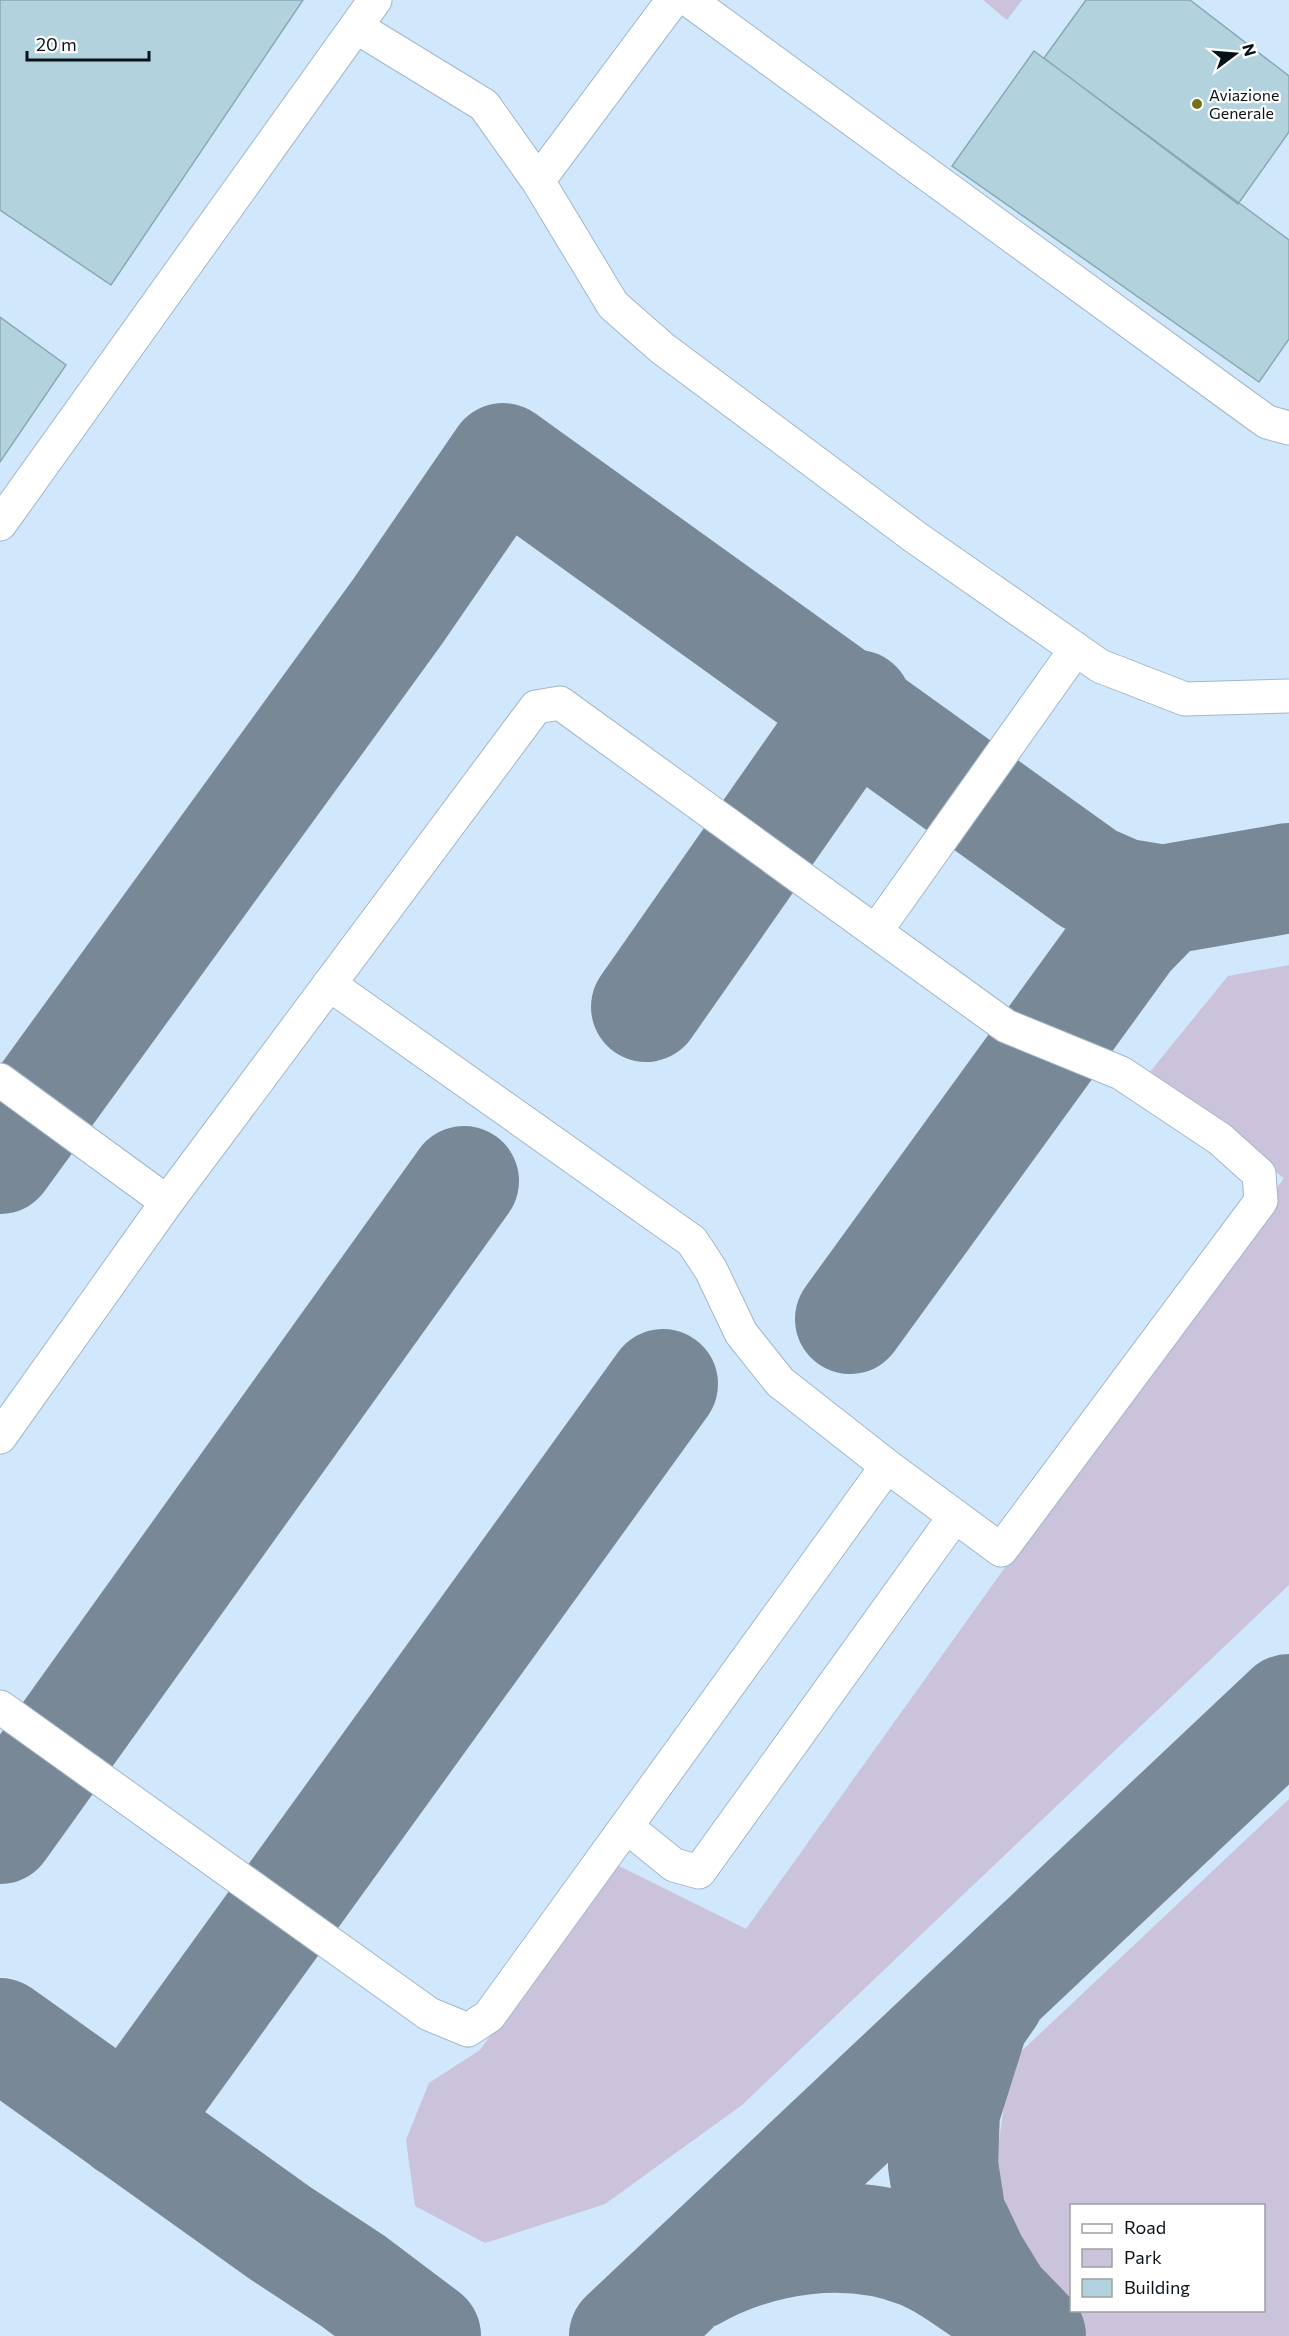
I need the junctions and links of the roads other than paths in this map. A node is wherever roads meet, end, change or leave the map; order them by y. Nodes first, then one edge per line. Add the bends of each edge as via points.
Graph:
1 (375, 0) edge
2 (673, 0) edge
3 (689, 0) edge
4 (358, 28) junction
5 (538, 181) junction
6 (1289, 428) edge
7 (0, 524) edge
8 (1076, 649) junction
9 (1289, 696) edge
10 (876, 931) junction
11 (329, 984) junction
12 (0, 1080) edge
13 (167, 1202) junction
14 (0, 1437) edge
15 (887, 1466) junction
16 (955, 1516) junction
17 (0, 1707) edge
18 (627, 1827) junction

1 - 4 lane
2 - 5 lane
3 - 6 lane via 1267,422
4 - 5 lane via 484,105
4 - 7 lane
5 - 8 lane via 613,305 662,348 915,537
8 - 9 lane via 1100,666 1185,699
8 - 10 lane
10 - 11 lane via 560,703 536,706
10 - 16 lane via 1006,1026 1121,1073 1220,1139 1259,1174 1262,1201 1001,1550
11 - 13 lane
11 - 15 lane via 692,1241 711,1270 741,1333 780,1382
12 - 13 lane
13 - 14 lane
15 - 16 lane
15 - 18 lane
16 - 18 lane via 699,1872 674,1866
17 - 18 lane via 429,2014 468,2030 489,2016

